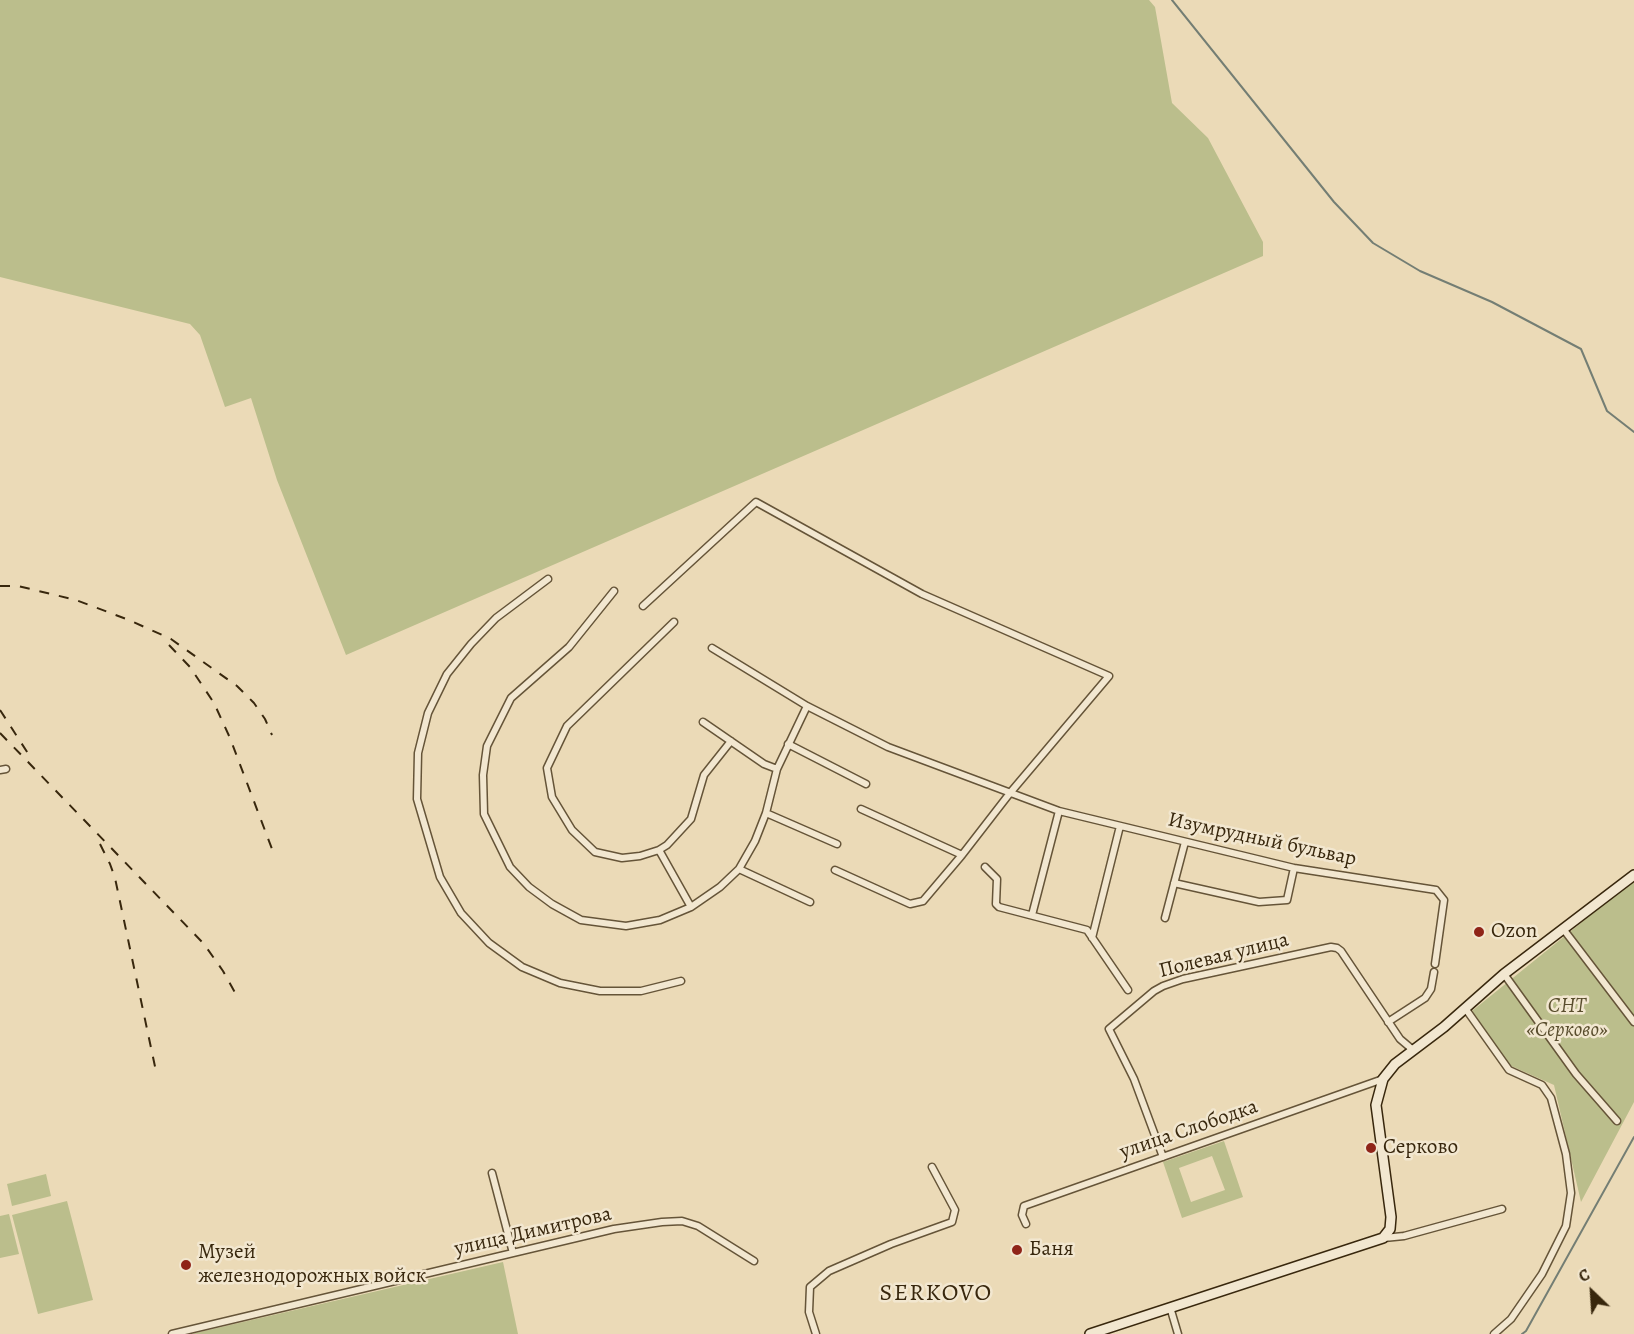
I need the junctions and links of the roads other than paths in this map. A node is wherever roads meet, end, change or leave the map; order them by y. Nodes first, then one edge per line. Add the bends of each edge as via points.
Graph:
1 (548, 579) dead end
2 (614, 591) dead end
3 (643, 606) dead end
4 (674, 622) dead end
5 (712, 648) dead end
6 (807, 706) junction
7 (703, 722) dead end
8 (731, 741) junction
9 (788, 744) junction
10 (777, 769) junction
11 (866, 783) dead end
12 (1010, 793) junction
13 (861, 809) dead end
14 (1059, 811) junction
15 (766, 813) junction
16 (1120, 826) junction
17 (1185, 842) junction
18 (837, 844) dead end
19 (659, 850) junction
20 (962, 855) junction
21 (985, 867) dead end
22 (1294, 868) junction
23 (739, 869) junction
24 (835, 870) dead end
25 (1634, 875) edge
26 (1174, 883) junction
27 (810, 902) dead end
28 (691, 907) junction
29 (1032, 915) junction
30 (1166, 918) dead end
31 (1564, 930) junction
32 (1092, 938) junction
33 (1435, 964) dead end
34 (1434, 972) dead end
35 (1504, 974) junction
36 (681, 981) dead end
37 (1128, 990) dead end
38 (1465, 1008) junction
39 (1389, 1022) junction
40 (1634, 1022) edge
41 (1413, 1050) junction
42 (1383, 1079) junction
43 (1617, 1121) dead end
44 (1163, 1157) junction
45 (932, 1167) dead end
46 (492, 1173) dead end
47 (1502, 1209) dead end
48 (1026, 1224) dead end
49 (1383, 1238) junction
50 (513, 1253) junction
51 (754, 1261) dead end
52 (1170, 1307) junction
53 (172, 1334) edge
54 (816, 1334) edge
55 (1090, 1334) edge
56 (1178, 1334) edge
57 (1494, 1334) edge

1 - 36 street via 496,618 471,644 447,674 428,713 418,753 417,799 440,877 461,913 489,943 522,967 560,983 600,991 641,991
2 - 28 street via 569,647 512,698 487,746 484,814 510,867 529,887 581,920 626,926 660,920
3 - 12 street via 756,502 922,594 1109,676
4 - 19 street via 567,726 547,768 552,797 572,830 595,852 622,858
5 - 6 street, Изумрудный бульвар
6 - 9 street
6 - 12 street, Изумрудный бульвар via 888,747
7 - 8 street
8 - 10 street
8 - 19 street via 704,775 691,819
9 - 10 street
9 - 11 street
10 - 15 street
12 - 14 street, Изумрудный бульвар
12 - 20 street
13 - 20 street
14 - 16 street, Изумрудный бульвар
14 - 29 street
15 - 18 street
15 - 23 street
16 - 17 street, Изумрудный бульвар
16 - 32 street
17 - 22 street, Изумрудный бульвар
17 - 26 street
19 - 28 street
20 - 24 street via 923,901 910,904
21 - 29 street via 998,882 996,904
22 - 26 street via 1287,900 1259,902
22 - 33 street, Изумрудный бульвар via 1436,890 1444,900
23 - 27 street
23 - 28 street
25 - 31 main road
26 - 30 street
29 - 32 street via 1087,930
31 - 35 main road
31 - 40 street
32 - 37 street
34 - 39 street via 1425,998
35 - 38 main road
35 - 43 street via 1576,1074
38 - 41 main road
38 - 57 street via 1509,1070 1542,1084 1551,1098 1571,1192 1566,1226 1542,1274 1510,1319
39 - 41 street, Полевая улица
39 - 44 street, Полевая улица via 1341,951 1331,947 1183,979 1154,991 1108,1029 1134,1079
41 - 42 main road
42 - 44 street, улица Слободка
42 - 49 main road via 1376,1105 1391,1217 1390,1229
44 - 48 street, улица Слободка via 1024,1206
45 - 54 street via 955,1210 952,1222 829,1271 810,1287 809,1312
46 - 50 street
47 - 49 street via 1404,1236
49 - 52 main road
50 - 51 street, улица Димитрова via 614,1229 682,1221 698,1226
50 - 53 street, улица Димитрова
52 - 55 main road
52 - 56 street

